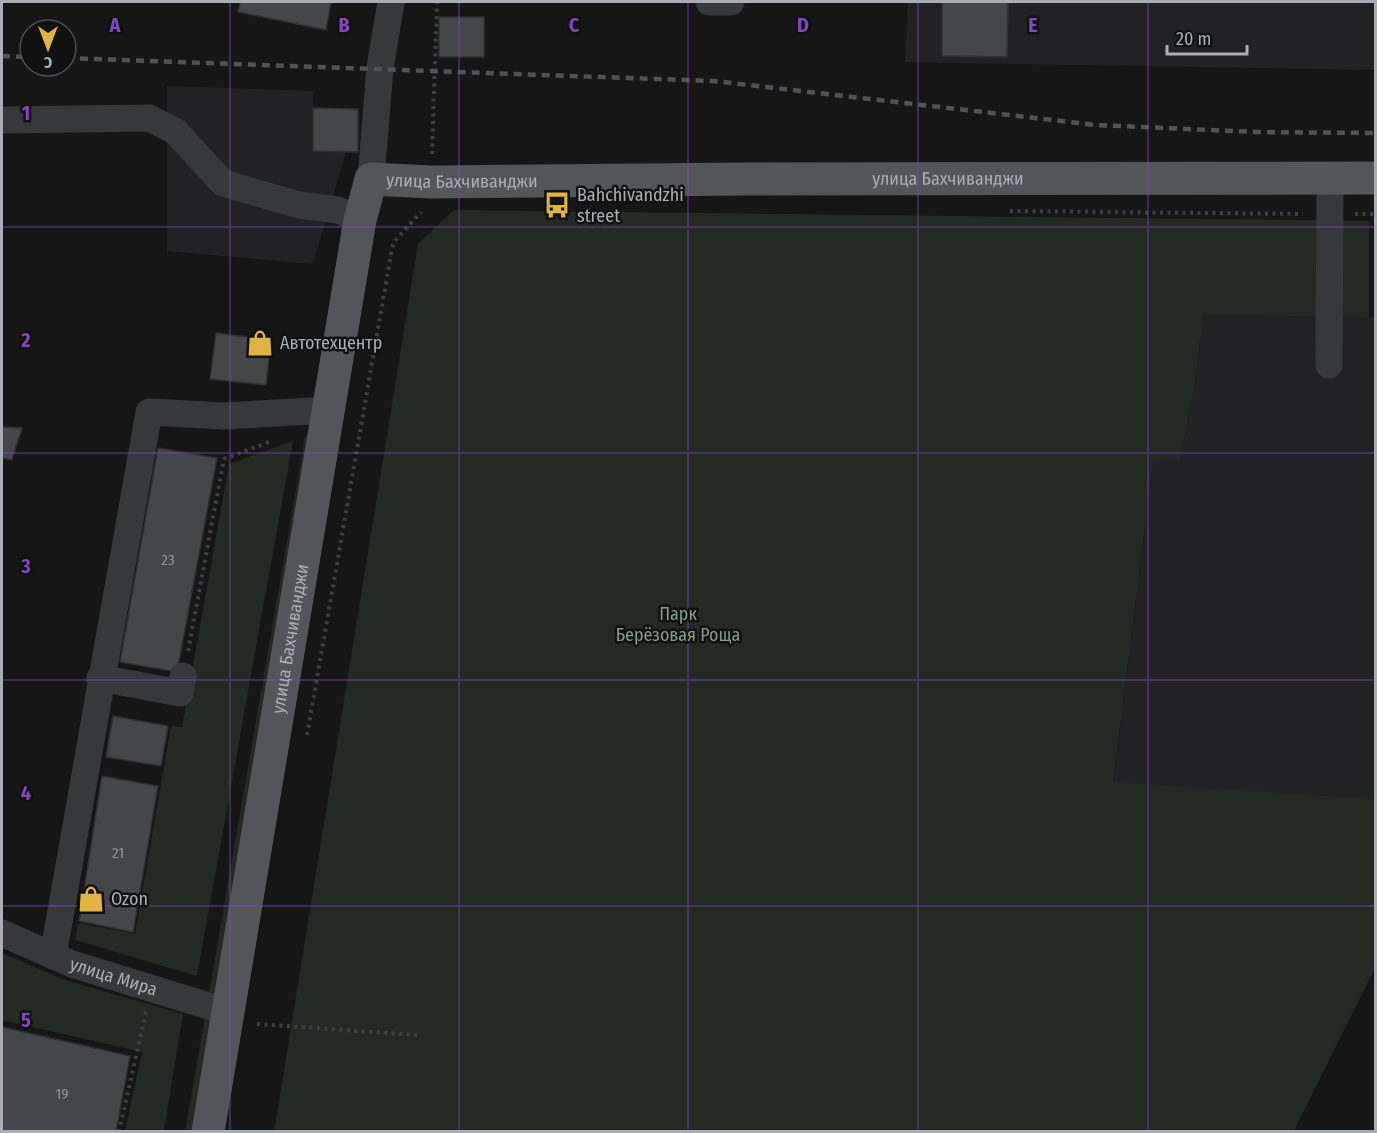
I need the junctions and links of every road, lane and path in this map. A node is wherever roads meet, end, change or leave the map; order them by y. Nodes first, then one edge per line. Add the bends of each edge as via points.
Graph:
1 (391, 2) edge
2 (437, 2) edge
3 (709, 2) edge
4 (731, 2) edge
5 (2, 120) edge
6 (1330, 178) junction
7 (1376, 178) edge
8 (371, 179) junction
9 (431, 182) junction
10 (1008, 211) dead end
11 (1330, 214) junction
12 (1376, 214) edge
13 (360, 220) junction
14 (1329, 365) dead end
15 (330, 410) junction
16 (273, 440) dead end
17 (183, 676) joint
18 (100, 678) junction
19 (306, 744) dead end
20 (2, 933) edge
21 (53, 956) junction
22 (248, 1016) junction
23 (255, 1034) dead end
24 (417, 1035) dead end
25 (208, 1131) edge

1 - 8 street via 380,68
2 - 9 path
3 - 4 street
5 - 13 street via 149,118 175,131 223,183 299,205 338,210
6 - 7 main road, улица Бахчиванджи
6 - 9 main road, улица Бахчиванджи
6 - 11 street
8 - 9 main road, улица Бахчиванджи
8 - 13 main road, улица Бахчиванджи
9 - 19 path via 427,205 393,243
10 - 11 path
11 - 12 path
11 - 14 street
13 - 15 main road, улица Бахчиванджи
15 - 18 street via 223,416 149,412
15 - 22 main road, улица Бахчиванджи
16 - 17 path via 224,459
17 - 18 street via 180,693
18 - 21 street
20 - 21 street, улица Мира
21 - 22 street, улица Мира
22 - 23 path
22 - 24 path
22 - 25 main road, улица Бахчиванджи

